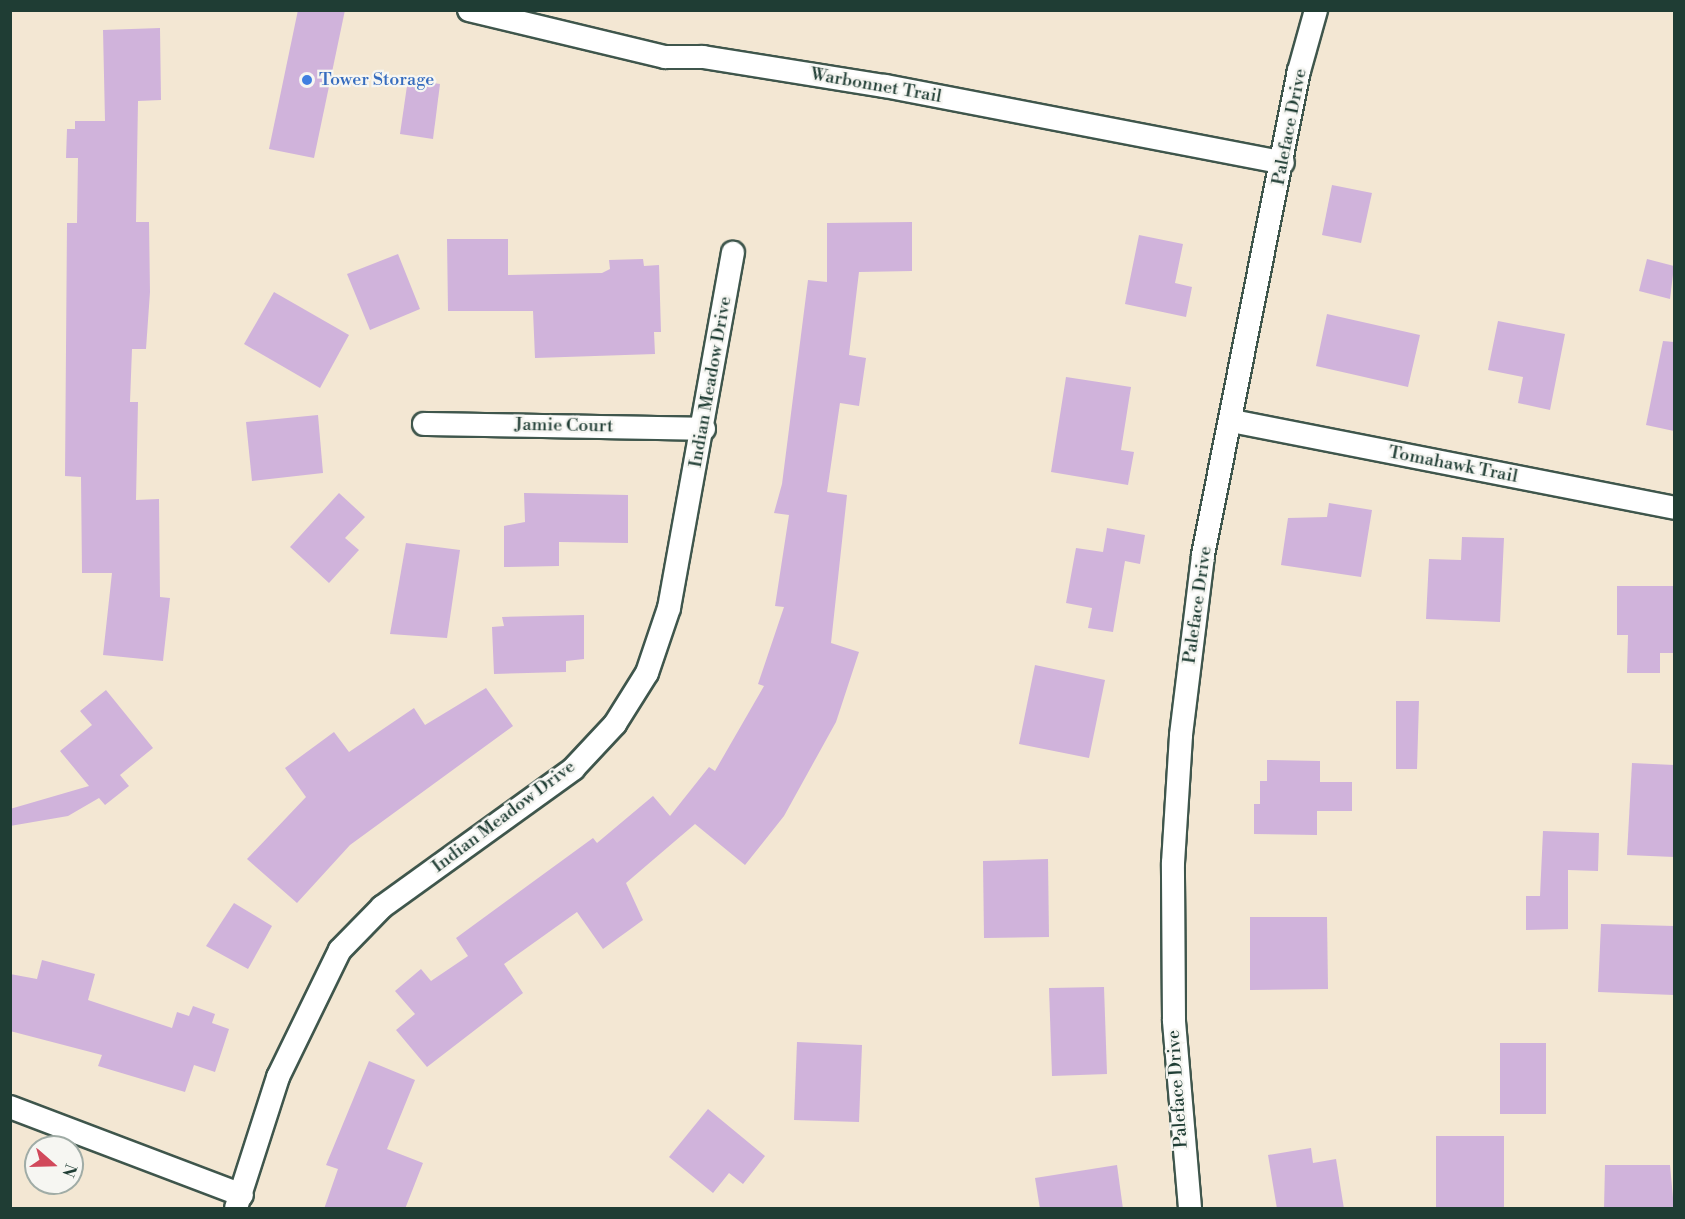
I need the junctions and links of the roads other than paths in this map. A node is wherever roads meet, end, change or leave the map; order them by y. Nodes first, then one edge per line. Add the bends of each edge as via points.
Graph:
1 (469, 10) edge
2 (1316, 10) edge
3 (1283, 163) junction
4 (733, 253) dead end
5 (1232, 421) junction
6 (424, 424) dead end
7 (704, 429) junction
8 (1674, 508) edge
9 (10, 1107) edge
10 (239, 1202) edge
11 (1190, 1209) edge

1 - 3 street, Warbonnet Trail via 665,57 703,57 885,86
2 - 3 street, Paleface Drive
3 - 5 street, Paleface Drive
4 - 7 street, Indian Meadow Drive
5 - 8 street, Tomahawk Trail
5 - 11 street, Paleface Drive via 1203,555 1181,735 1173,863 1174,1020
6 - 7 street, Jamie Court
7 - 10 street, Indian Meadow Drive via 669,608 647,673 615,724 573,769 382,907 340,950 278,1077
9 - 10 street

